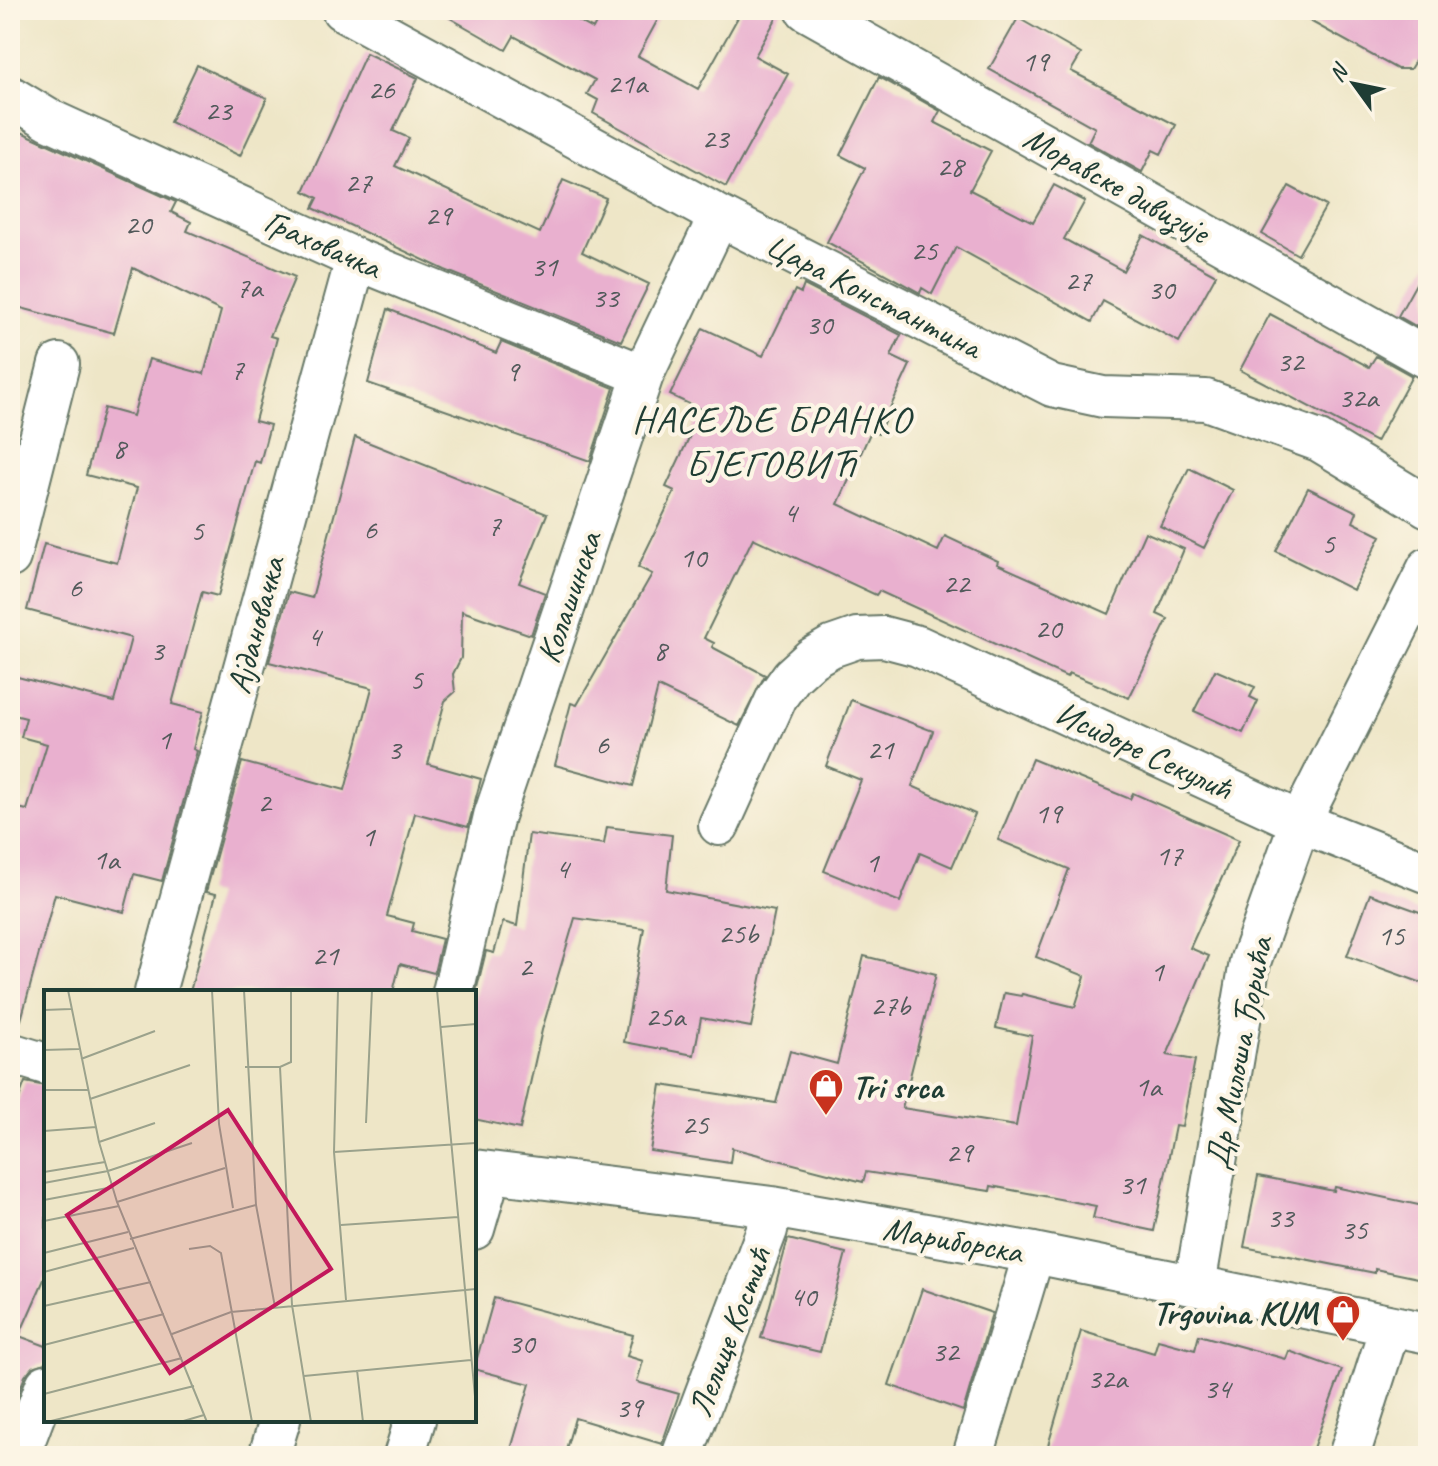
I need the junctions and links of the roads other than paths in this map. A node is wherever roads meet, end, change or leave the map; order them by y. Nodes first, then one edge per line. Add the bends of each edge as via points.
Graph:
1 (342, 10) edge
2 (806, 10) edge
3 (10, 96) edge
4 (719, 216) junction
5 (356, 259) junction
6 (1428, 359) edge
7 (59, 364) dead end
8 (643, 375) junction
9 (1428, 507) edge
10 (10, 557) edge
11 (1428, 568) edge
12 (1300, 822) junction
13 (719, 825) dead end
14 (1428, 873) edge
15 (156, 990) edge
16 (453, 990) edge
17 (482, 1172) edge
18 (772, 1207) junction
19 (476, 1215) edge
20 (1034, 1253) junction
21 (1195, 1285) junction
22 (1409, 1330) edge
23 (44, 1390) edge
24 (279, 1422) edge
25 (414, 1422) edge
26 (19, 1456) edge
27 (269, 1456) edge
28 (404, 1456) edge
29 (682, 1456) edge
30 (973, 1456) edge
31 (1349, 1456) edge

1 - 4 street, Цара Константина
2 - 6 street, Моравске дивизије
3 - 5 street, Граховачка via 48,119
4 - 8 street, Колашинска
4 - 9 street, Цара Константина via 1052,386 1103,397 1206,400 1319,441
5 - 8 street, Граховачка
5 - 15 street, Ајдановачка
7 - 10 street
8 - 16 street, Колашинска via 494,816
11 - 12 street, Др Милоша Ђорића
12 - 13 street, Исидоре Секулић via 918,646 884,637 857,638 831,647 784,686
12 - 14 street, Исидоре Секулић
12 - 21 street, Др Милоша Ђорића via 1250,962
17 - 18 street, Мариборска
17 - 19 street
18 - 20 street, Мариборска
18 - 29 street, Лелице Костић
20 - 21 street, Мариборска
20 - 30 street
21 - 22 street, Мариборска
22 - 31 street
23 - 26 street
24 - 27 street
25 - 28 street

